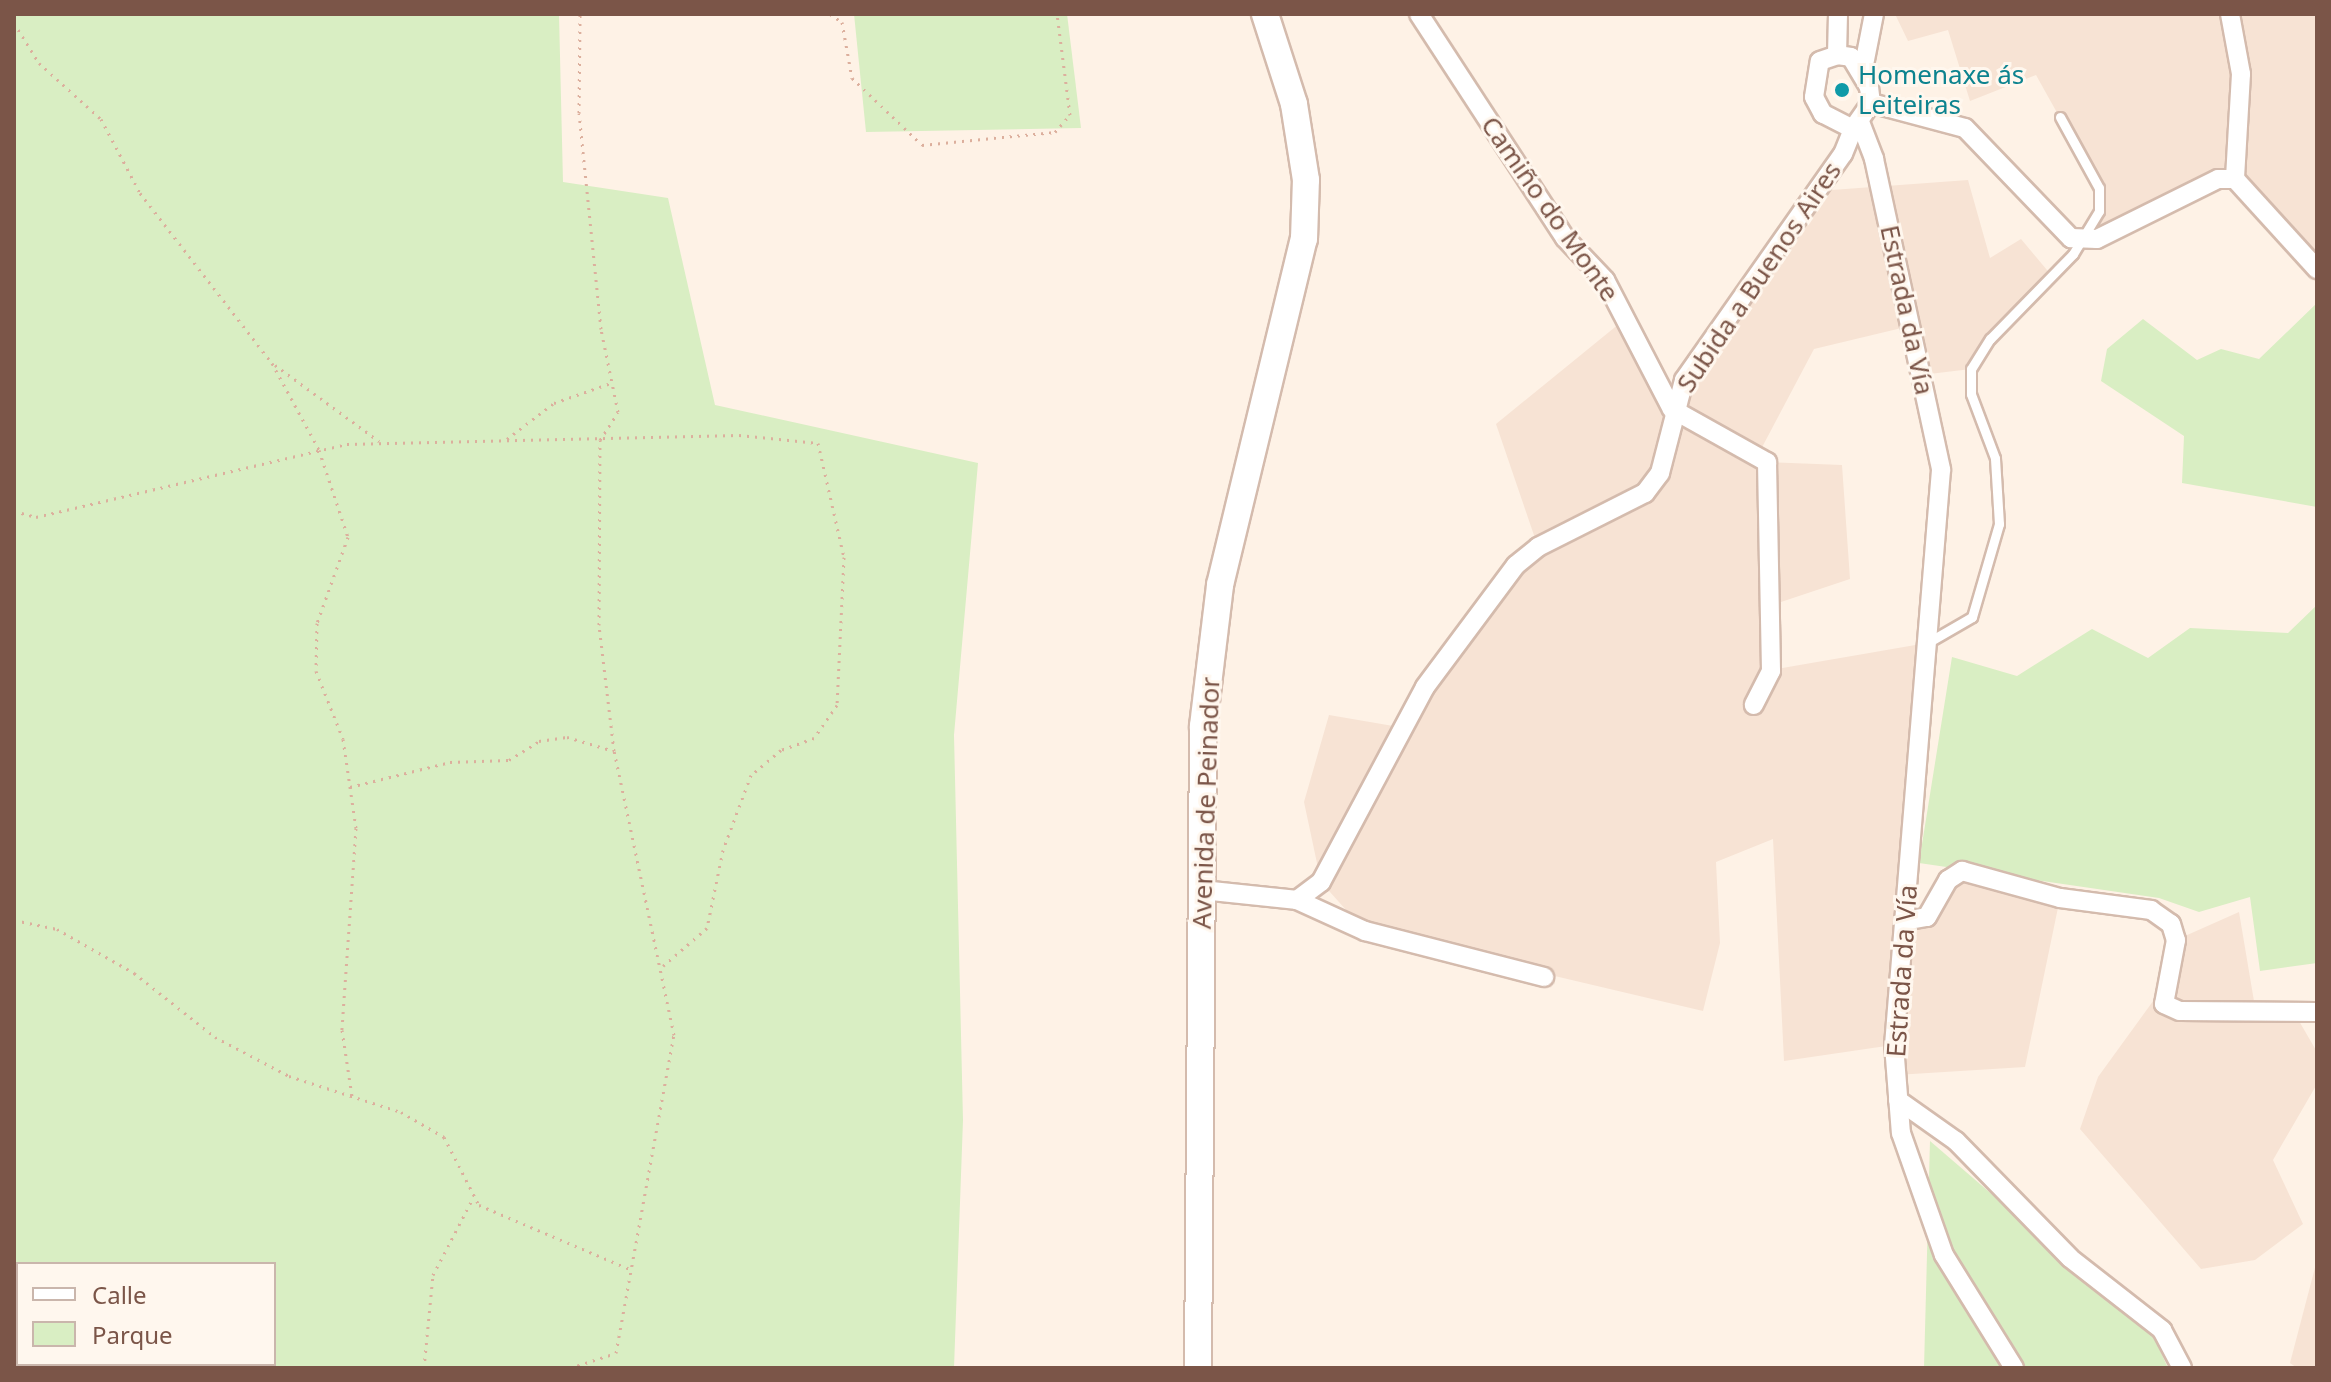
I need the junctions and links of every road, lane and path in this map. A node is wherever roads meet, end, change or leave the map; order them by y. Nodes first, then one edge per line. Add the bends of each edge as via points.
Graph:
1 (580, 14) edge
2 (830, 14) edge
3 (1057, 14) edge
4 (1265, 14) edge
5 (1419, 14) edge
6 (1838, 14) edge
7 (1874, 14) edge
8 (2230, 14) edge
9 (14, 23) edge
10 (1837, 55) junction
11 (1863, 70) junction
12 (1871, 103) junction
13 (2060, 117) dead end
14 (1856, 125) junction
15 (2235, 179) junction
16 (2084, 239) junction
17 (2317, 269) edge
18 (272, 363) junction
19 (611, 383) junction
20 (1672, 409) junction
21 (600, 440) junction
22 (506, 441) junction
23 (381, 443) junction
24 (319, 450) junction
25 (14, 511) edge
26 (1927, 643) junction
27 (1754, 705) dead end
28 (614, 751) junction
29 (350, 787) junction
30 (1202, 890) junction
31 (1297, 900) junction
32 (14, 920) edge
33 (1904, 921) junction
34 (663, 966) junction
35 (1544, 977) dead end
36 (2317, 1012) edge
37 (352, 1096) junction
38 (1898, 1100) junction
39 (473, 1197) junction
40 (630, 1269) junction
41 (594, 1361) junction
42 (424, 1368) edge
43 (570, 1368) edge
44 (600, 1368) edge
45 (1198, 1368) edge
46 (2014, 1368) edge
47 (2182, 1368) edge

1 - 19 path via 579,113
2 - 3 path via 842,22 852,78 922,145 1055,132 1070,115
4 - 30 street, Avenida de Peinador via 1294,104 1306,180 1304,239 1220,585 1203,726
5 - 20 street, Camiño do Monte via 1565,238 1605,280
6 - 10 street
7 - 11 street
8 - 15 street via 2241,74
9 - 18 path via 39,63 101,119 140,193
10 - 11 street
10 - 14 street via 1820,61 1814,97 1823,114
11 - 12 street
12 - 14 street
12 - 16 street via 1965,128 2054,229
13 - 16 lane via 2099,188 2099,211
14 - 20 street, Subida a Buenos Aires
14 - 26 street, Estrada da Vía via 1874,159 1941,470
15 - 16 street via 2218,179 2097,239
15 - 17 street
16 - 26 lane, Estrada da Vía via 1990,339 1971,369 1971,394 1995,458 1999,524 1972,617
18 - 23 path
18 - 24 path
19 - 21 path via 618,412
19 - 22 path via 554,403
20 - 27 street via 1767,462 1771,671
20 - 31 street, Subida a Buenos Aires via 1660,473 1645,493 1538,547 1516,565 1425,687 1321,882
21 - 22 path
21 - 28 path via 599,625
21 - 34 path via 739,435 818,443 844,557 837,705 814,738 781,750 751,775 723,850 707,928
22 - 23 path
23 - 24 path
24 - 25 path via 36,517
24 - 29 path via 348,537 317,623 316,671 343,739
26 - 33 street, Estrada da Vía
28 - 29 path via 567,737 539,741 509,760 450,762
28 - 34 path
29 - 37 path via 356,828 342,1030
30 - 31 street
30 - 45 street, Avenida de Peinador
31 - 35 street via 1365,931
32 - 37 path via 57,929 134,973 215,1037 289,1076
33 - 36 street via 1927,917 1948,880 1962,871 2060,898 2151,910 2171,924 2176,940 2164,1004 2180,1011
33 - 38 street, Estrada da Vía via 1894,1045
34 - 40 path via 674,1035
37 - 39 path via 401,1112 444,1137
38 - 46 street, Estrada da Vía via 1901,1133 1944,1255
38 - 47 street via 1956,1141 2070,1258 2162,1330
39 - 40 path
39 - 42 path via 433,1275
40 - 41 path via 616,1353
41 - 43 path
41 - 44 path

